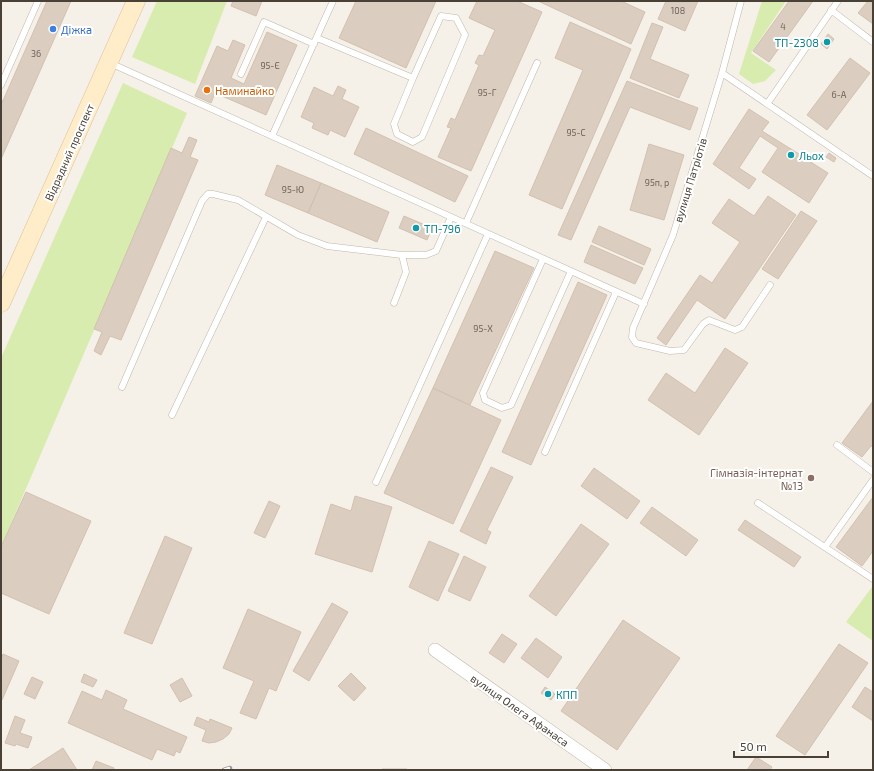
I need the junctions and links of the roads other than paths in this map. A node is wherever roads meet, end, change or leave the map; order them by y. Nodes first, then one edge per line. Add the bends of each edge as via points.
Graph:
1 (38, 1) edge
2 (333, 1) edge
3 (741, 1) edge
4 (838, 1) edge
5 (133, 2) edge
6 (831, 10) junction
7 (315, 41) junction
8 (873, 42) edge
9 (109, 62) junction
10 (537, 63) dead end
11 (722, 73) junction
12 (241, 74) dead end
13 (413, 78) junction
14 (1, 85) edge
15 (767, 104) junction
16 (272, 136) junction
17 (873, 176) edge
18 (266, 217) junction
19 (451, 217) junction
20 (466, 224) junction
21 (488, 234) junction
22 (402, 255) junction
23 (543, 259) junction
24 (570, 271) junction
25 (770, 285) dead end
26 (616, 292) junction
27 (1, 303) edge
28 (394, 303) dead end
29 (644, 304) junction
30 (122, 387) dead end
31 (172, 415) dead end
32 (837, 445) dead end
33 (545, 452) dead end
34 (873, 472) edge
35 (873, 480) edge
36 (376, 482) dead end
37 (758, 503) dead end
38 (825, 548) junction
39 (873, 579) edge
40 (435, 650) dead end
41 (605, 770) edge

1 - 14 lane
2 - 7 lane
3 - 11 lane, вулиця Патріотів
4 - 6 lane
5 - 9 main road, Відрадний проспект
6 - 8 lane
6 - 15 lane
7 - 12 lane via 264,22
7 - 13 lane
7 - 16 lane
9 - 16 lane
9 - 27 main road, Відрадний проспект via 9,278
10 - 20 lane
11 - 15 lane
11 - 29 lane, вулиця Патріотів via 673,235
13 - 13 lane via 441,16 456,18 465,35 422,137 413,142 397,134 394,124
15 - 17 lane
16 - 19 lane
18 - 22 lane via 298,235 327,246
18 - 30 lane via 238,200 214,194 208,194 202,201
18 - 31 lane
19 - 20 lane
19 - 22 lane via 436,251 426,255
20 - 21 lane
21 - 23 lane
21 - 36 lane
22 - 28 lane via 406,272
23 - 24 lane
23 - 24 lane via 483,393 485,400 502,408 511,406
24 - 26 lane
25 - 29 lane, вулиця Патріотів via 742,327 735,330 709,320 703,324 684,350 670,351 636,343 632,337 633,328
26 - 29 lane
26 - 33 lane
32 - 34 lane
35 - 38 lane
37 - 38 lane
38 - 39 lane
40 - 41 street, вулиця Олега Афанаса

